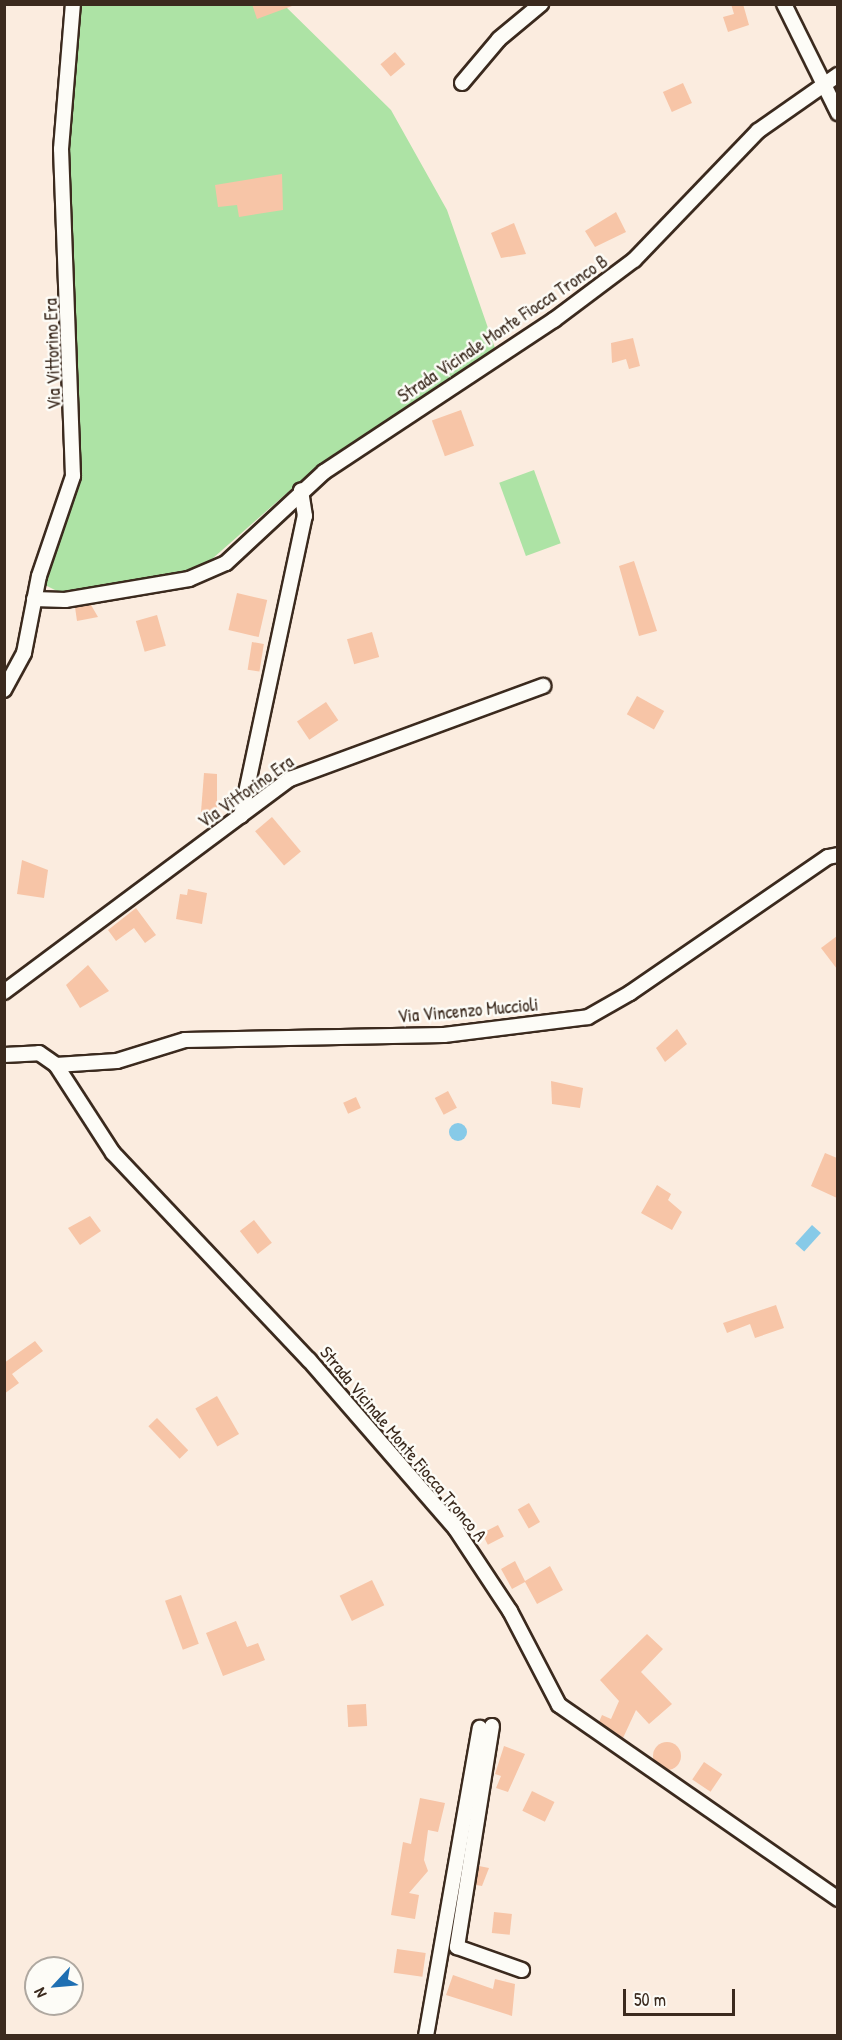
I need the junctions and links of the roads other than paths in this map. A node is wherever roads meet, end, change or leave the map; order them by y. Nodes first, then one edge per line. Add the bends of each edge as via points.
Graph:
1 (73, 4) edge
2 (541, 4) edge
3 (784, 4) edge
4 (837, 75) edge
5 (462, 83) dead end
6 (820, 87) junction
7 (837, 113) edge
8 (301, 490) junction
9 (34, 599) junction
10 (543, 686) dead end
11 (4, 690) edge
12 (241, 816) junction
13 (837, 855) edge
14 (4, 992) edge
15 (4, 1055) edge
16 (56, 1065) junction
17 (837, 1899) edge
18 (522, 1970) dead end
19 (426, 2036) edge

1 - 9 street, Via Vittorino Era via 61,149 73,476
2 - 5 street via 499,39
3 - 6 street
4 - 6 street, Strada Vicinale Monte Fiocca Tronco B
6 - 7 street
6 - 8 street, Strada Vicinale Monte Fiocca Tronco B via 758,131 656,240 585,299
8 - 9 street, Strada Vicinale Monte Fiocca Tronco B via 212,572 65,600
8 - 12 street via 305,516
9 - 11 street, Via Vittorino Era via 24,653
10 - 12 street, Via Vittorino Era via 323,763
12 - 14 street, Via Vittorino Era
13 - 16 street, Via Vincenzo Muccioli via 828,857 630,993 588,1017 444,1035 185,1040 117,1061
15 - 16 street via 39,1053
16 - 17 street, Strada Vicinale Monte Fiocca Tronco A via 113,1153 309,1360 455,1528 510,1611 558,1705
18 - 19 street via 457,1947 486,1726

